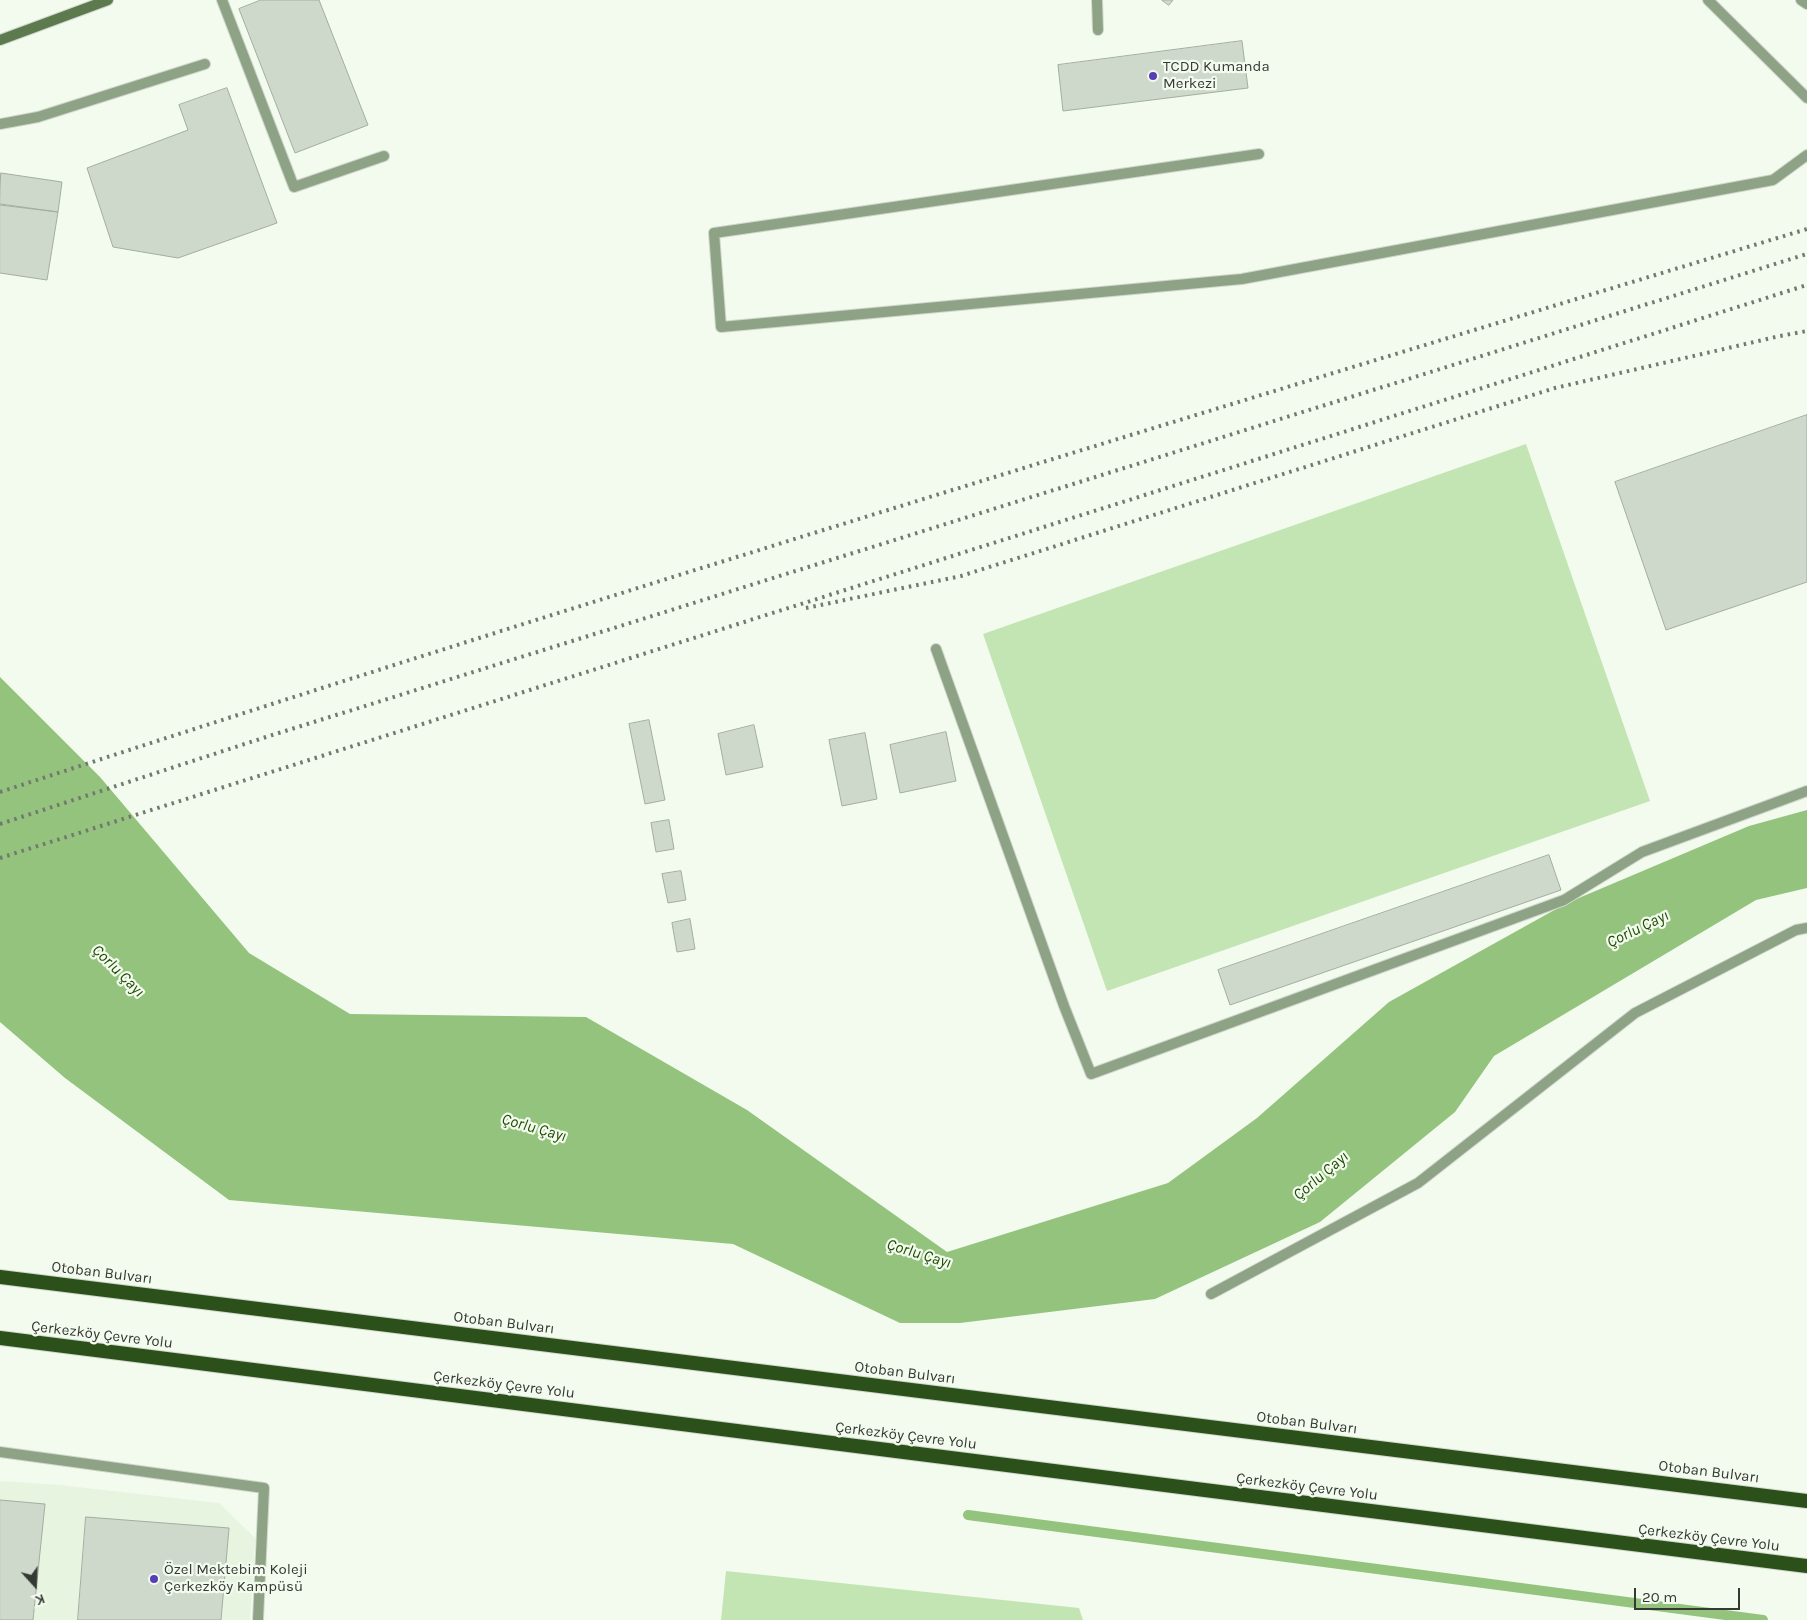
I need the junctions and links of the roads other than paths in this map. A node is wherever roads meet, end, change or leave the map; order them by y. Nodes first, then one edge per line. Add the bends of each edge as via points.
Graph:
1 (108, 0) edge
2 (222, 0) edge
3 (1097, 0) edge
4 (1708, 0) edge
5 (1801, 0) edge
6 (1807, 4) edge
7 (1098, 30) dead end
8 (0, 40) edge
9 (205, 64) dead end
10 (1807, 98) edge
11 (0, 124) edge
12 (1259, 154) dead end
13 (1807, 154) edge
14 (384, 156) dead end
15 (936, 649) dead end
16 (1807, 791) edge
17 (1807, 928) edge
18 (0, 1277) edge
19 (1211, 1294) dead end
20 (0, 1338) edge
21 (0, 1452) edge
22 (1807, 1501) edge
23 (1807, 1566) edge
24 (258, 1620) edge

1 - 8 main road
2 - 14 street via 294,187
3 - 7 street
4 - 10 street
5 - 6 street
9 - 11 street via 38,118
12 - 13 street via 714,233 721,327 1242,279 1773,180
15 - 16 street via 1057,987 1092,1074 1564,900 1642,852
17 - 19 street via 1796,930 1634,1013 1418,1183
18 - 22 highway, Otoban Bulvarı
20 - 23 highway, Çerkezköy Çevre Yolu
21 - 24 street via 264,1488

